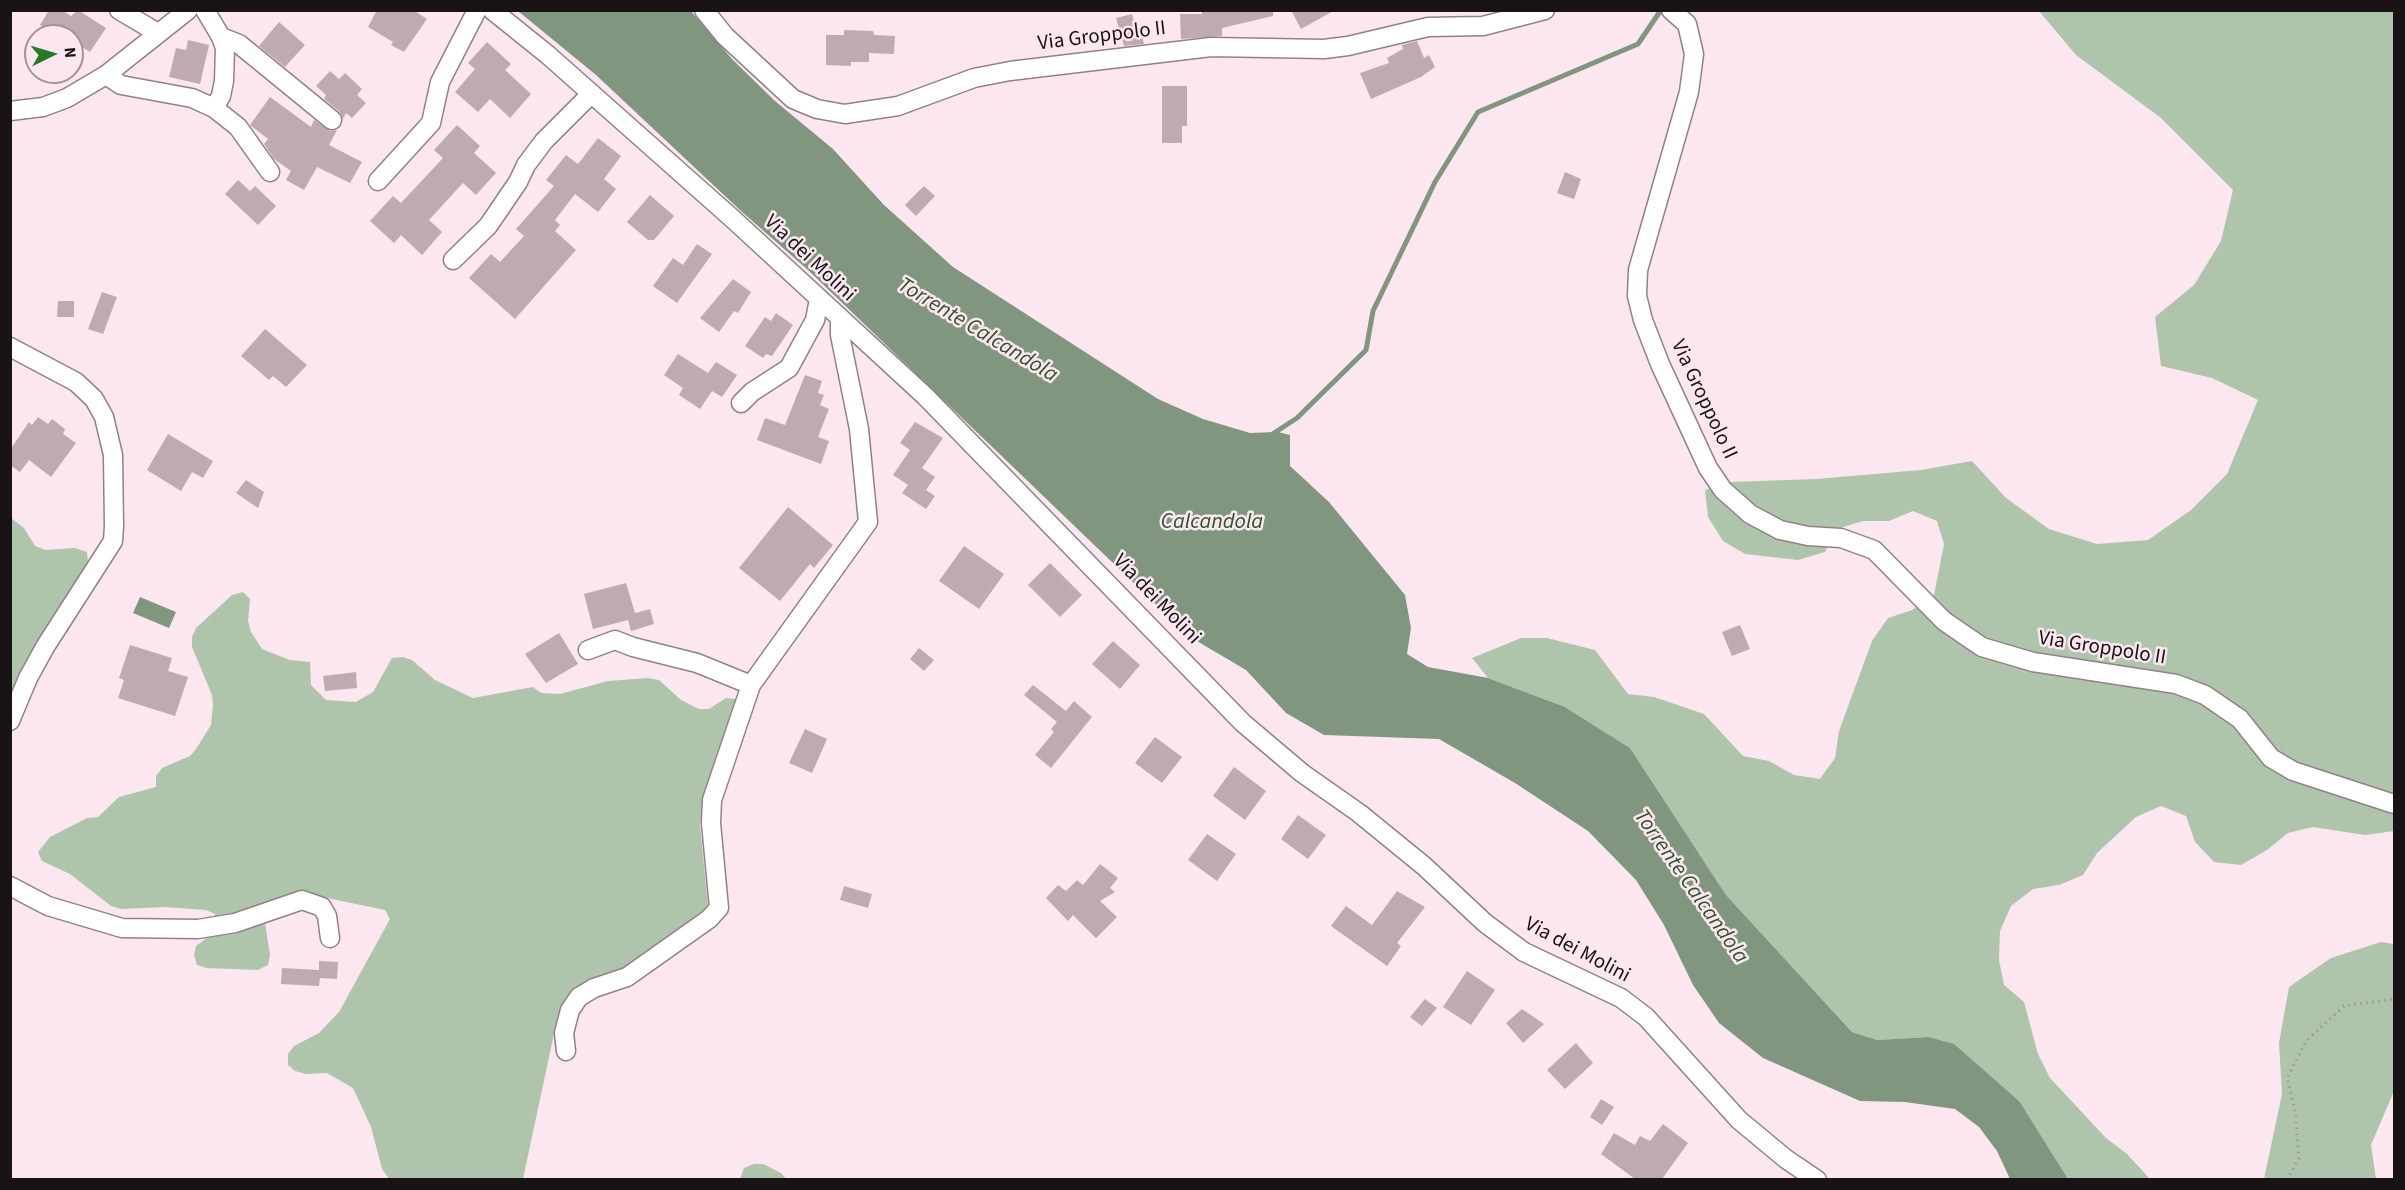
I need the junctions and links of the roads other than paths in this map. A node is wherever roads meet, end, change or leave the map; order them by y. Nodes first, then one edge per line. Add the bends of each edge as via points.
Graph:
1 (119, 10) edge
2 (188, 10) edge
3 (205, 10) edge
4 (477, 10) edge
5 (492, 10) edge
6 (704, 10) edge
7 (1545, 10) edge
8 (1673, 12) edge
9 (158, 33) junction
10 (222, 37) junction
11 (106, 75) junction
12 (591, 94) junction
13 (214, 108) junction
14 (10, 111) edge
15 (332, 120) dead end
16 (270, 172) dead end
17 (378, 181) dead end
18 (453, 260) dead end
19 (819, 298) junction
20 (840, 318) junction
21 (10, 347) edge
22 (741, 403) dead end
23 (588, 650) dead end
24 (751, 685) junction
25 (10, 721) edge
26 (2394, 804) edge
27 (10, 886) edge
28 (330, 938) dead end
29 (566, 1052) dead end
30 (1816, 1179) edge

1 - 9 street
2 - 9 street
3 - 10 street
4 - 17 street via 440,82 431,123
5 - 12 street, Via dei Molini
6 - 7 street, Via Groppolo II via 725,36 793,99 845,114 898,106 974,78 1010,70 1211,47 1340,47 1402,31 1483,26
8 - 26 street, Via Groppolo II via 1687,24 1694,54 1689,92 1638,270 1637,296 1660,364 1708,468 1723,490 1750,514 1780,530 1841,538 1874,550 1944,621 1982,647 2033,662 2176,684 2205,695 2240,719 2271,758 2293,771
9 - 11 street
10 - 13 street via 224,81
10 - 15 street via 239,44
11 - 13 street via 121,85 192,98
11 - 14 street via 67,98
12 - 18 street via 544,141 488,226
12 - 19 street, Via dei Molini
13 - 16 street via 238,127
19 - 20 street, Via dei Molini
19 - 22 street via 815,320 789,368
20 - 24 street via 859,429 868,522
20 - 30 street, Via dei Molini via 934,405 1244,723 1302,773 1383,832 1485,923 1524,952 1621,998 1646,1017 1739,1120
21 - 25 street via 76,382 94,399 104,417 113,455 114,526 112,541 45,647
23 - 24 street via 615,640 697,663
24 - 29 street via 712,800 718,908 709,919 627,977 579,997 570,1010 564,1033
27 - 28 street via 48,906 122,928 198,929 235,922 302,900 322,907

